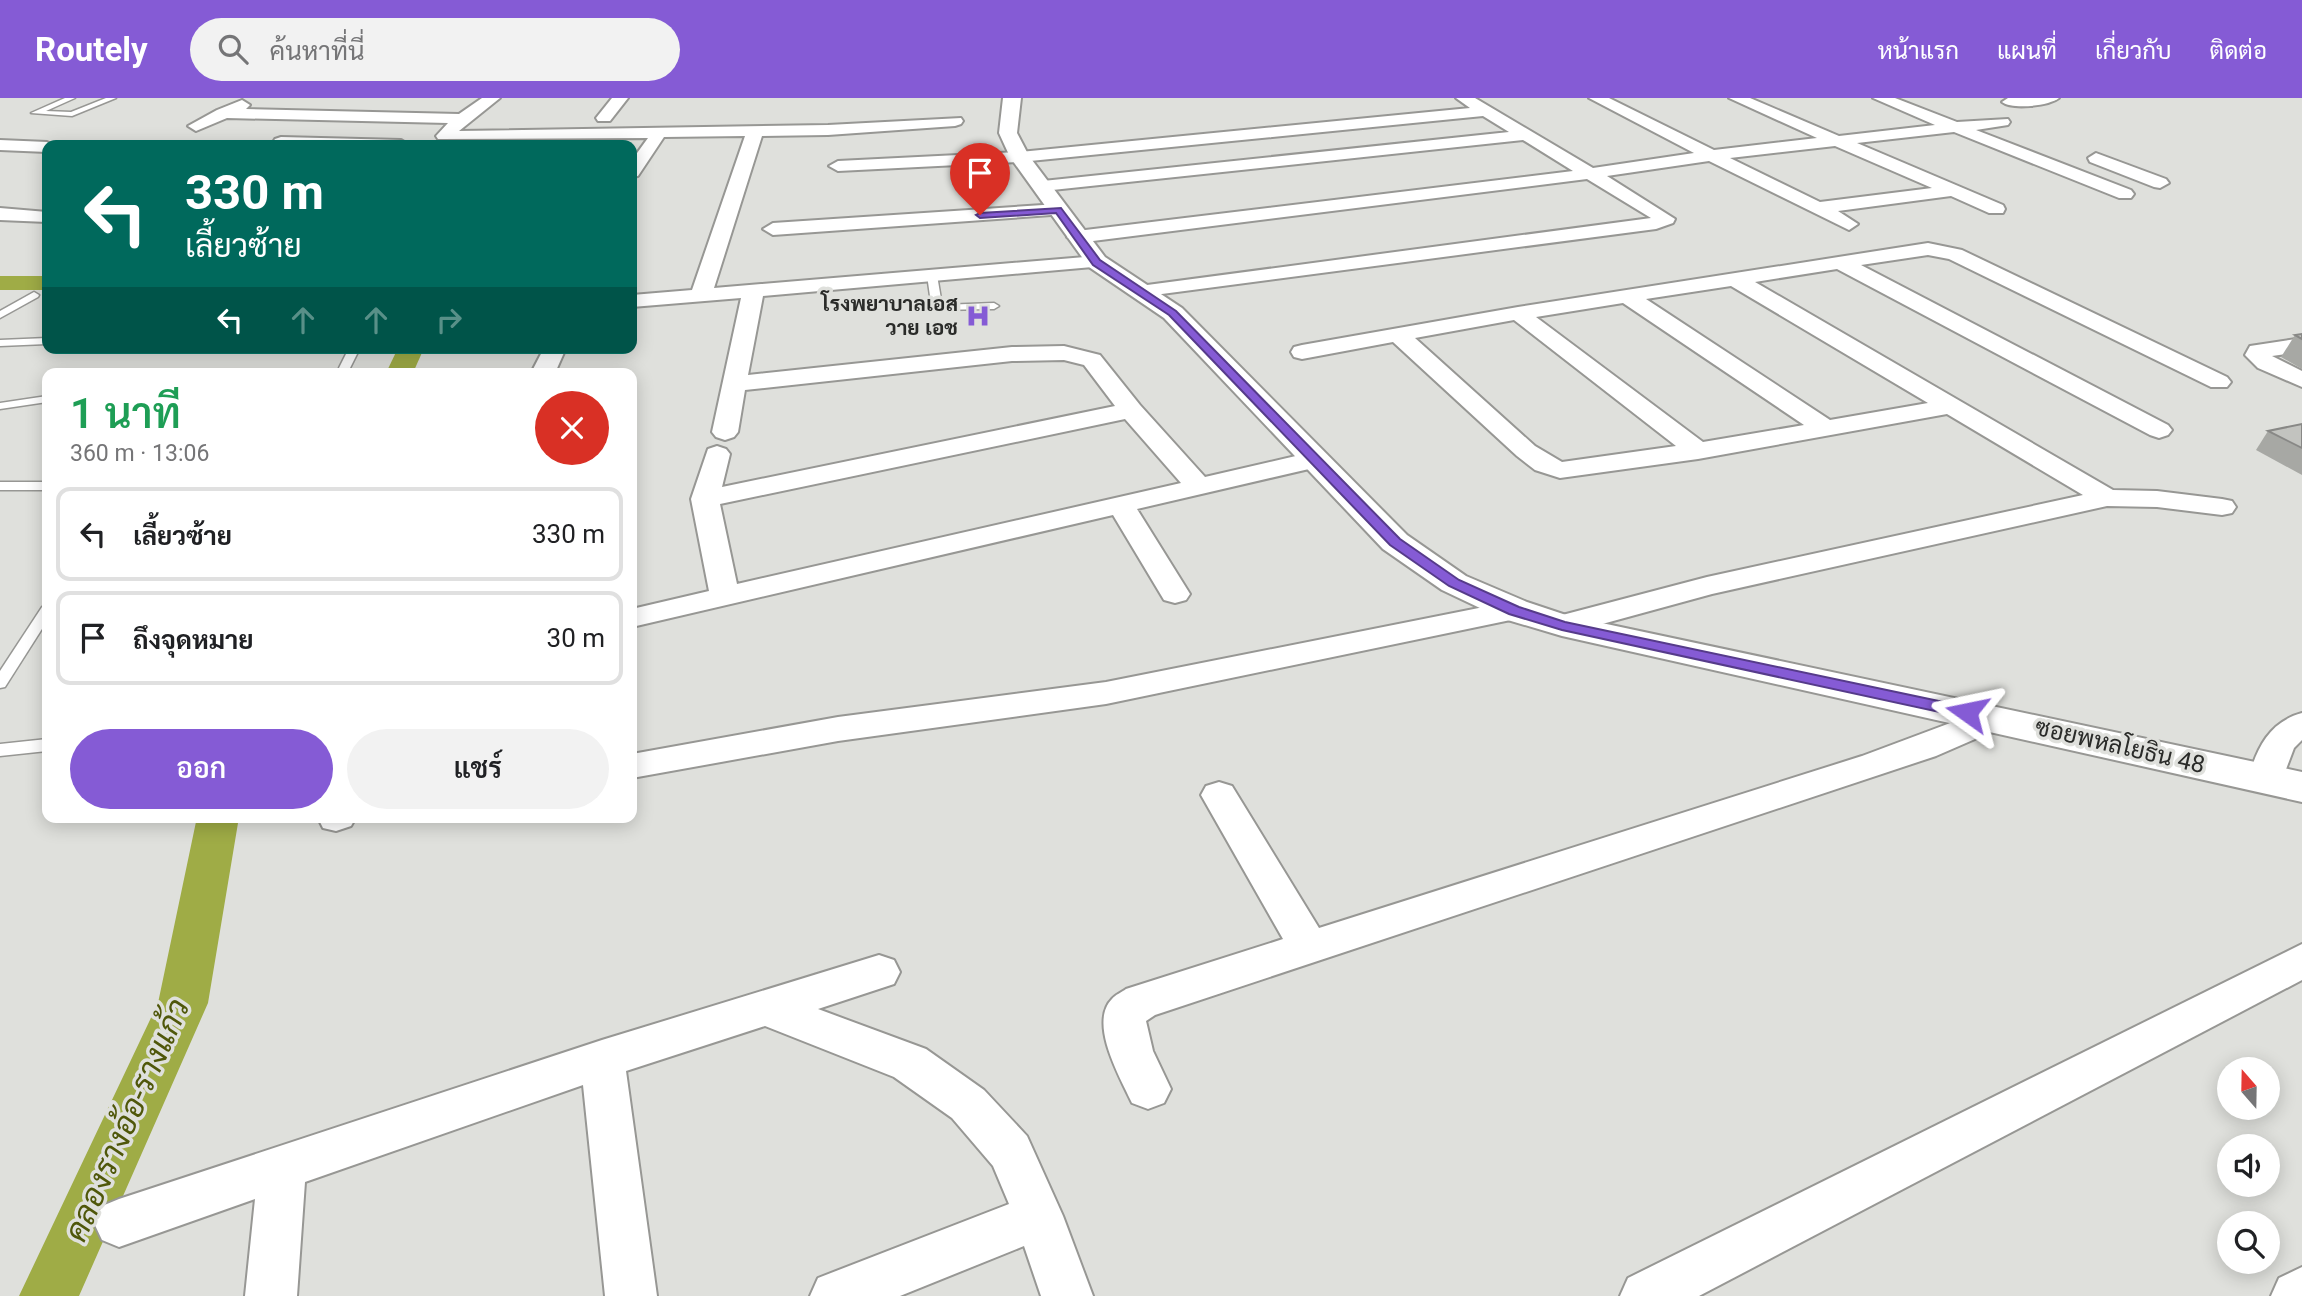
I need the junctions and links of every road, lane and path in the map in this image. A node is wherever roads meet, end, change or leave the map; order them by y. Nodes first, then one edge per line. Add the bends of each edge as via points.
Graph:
1 (71, 98) edge
2 (112, 98) edge
3 (257, 98) edge
4 (492, 98) edge
5 (620, 98) edge
6 (1012, 98) edge
7 (1464, 98) edge
8 (1597, 98) edge
9 (1737, 98) edge
10 (1881, 98) edge
11 (2051, 98) edge
12 (2010, 102) dead end
13 (1965, 108) dead end
14 (1485, 111) junction
15 (223, 113) junction
16 (604, 118) dead end
17 (462, 119) junction
18 (955, 121) dead end
19 (196, 126) dead end
20 (1956, 128) junction
21 (755, 132) junction
22 (659, 133) junction
23 (1524, 135) junction
24 (441, 140) edge
25 (545, 140) edge
26 (1834, 141) junction
27 (0, 145) edge
28 (42, 147) edge
29 (2075, 150) dead end
30 (1713, 155) junction
31 (1020, 157) junction
32 (637, 165) edge
33 (838, 166) dead end
34 (1588, 174) junction
35 (2160, 183) dead end
36 (1952, 191) junction
37 (2124, 194) dead end
38 (1051, 198) junction
39 (1819, 208) junction
40 (1996, 209) dead end
41 (0, 214) edge
42 (42, 217) edge
43 (1849, 224) dead end
44 (773, 229) dead end
45 (1087, 250) junction
46 (1841, 263) junction
47 (932, 275) junction
48 (1736, 280) junction
49 (753, 291) junction
50 (1139, 291) junction
51 (34, 295) dead end
52 (701, 295) junction
53 (1628, 297) junction
54 (637, 301) edge
55 (994, 306) dead end
56 (1518, 313) junction
57 (0, 315) edge
58 (1397, 334) junction
59 (42, 341) edge
60 (0, 344) edge
61 (2302, 345) edge
62 (1302, 352) dead end
63 (352, 354) edge
64 (345, 368) dead end
65 (2302, 380) edge
66 (2219, 382) dead end
67 (734, 384) junction
68 (42, 400) edge
69 (0, 406) edge
70 (1953, 406) junction
71 (1131, 410) junction
72 (1827, 429) junction
73 (2159, 430) dead end
74 (721, 443) joint
75 (1698, 451) junction
76 (1313, 460) junction
77 (1197, 485) junction
78 (0, 486) edge
79 (42, 486) edge
80 (2107, 498) junction
81 (705, 499) junction
82 (1120, 503) junction
83 (2222, 507) dead end
84 (1175, 594) dead end
85 (725, 598) junction
86 (1514, 610) junction
87 (637, 617) edge
88 (42, 618) edge
89 (1562, 625) junction
90 (0, 683) edge
91 (1993, 718) junction
92 (2302, 724) edge
93 (42, 746) edge
94 (0, 750) edge
95 (637, 764) edge
96 (2266, 779) junction
97 (2302, 787) edge
98 (1219, 795) dead end
99 (1308, 947) junction
100 (2302, 961) edge
101 (879, 972) dead end
102 (767, 1008) junction
103 (602, 1059) junction
104 (1148, 1089) dead end
105 (282, 1168) junction
106 (1039, 1216) junction
107 (119, 1223) dead end
108 (2302, 1293) edge
109 (271, 1296) edge
110 (631, 1296) edge
111 (836, 1296) edge
112 (1067, 1296) edge
113 (1646, 1296) edge
114 (2297, 1296) edge

1 - 2 lane via 35,113 72,114
3 - 15 street
4 - 17 street
5 - 16 street
6 - 31 street, ซอยพหลโยธิน 48 via 1009,133
7 - 14 street
8 - 30 street
9 - 26 street
10 - 20 street
11 - 12 street
13 - 20 street via 2008,124
14 - 23 street
14 - 31 street
15 - 17 street
15 - 19 street
17 - 24 street
18 - 21 street
20 - 26 street
20 - 37 street
21 - 22 street
21 - 52 street
22 - 25 street
22 - 32 street
23 - 34 street
23 - 38 street
26 - 30 street
26 - 36 street
27 - 28 street
29 - 35 street
30 - 34 street
30 - 39 street
31 - 33 street
31 - 38 street, ซอยพหลโยธิน 48
34 - 45 street
34 - 50 street via 1666,219
36 - 39 street
36 - 40 street
38 - 44 street
38 - 45 street, ซอยพหลโยธิน 48
39 - 43 street
41 - 42 street
45 - 47 street
45 - 50 street, ซอยพหลโยธิน 48
46 - 48 street
46 - 66 street via 1928,249 1955,254
46 - 73 street
47 - 49 street
47 - 55 lane via 939,307
48 - 53 street
48 - 70 street
49 - 52 street
49 - 67 street
50 - 76 street, ซอยพหลโยธิน 48 via 1173,313
51 - 57 lane
52 - 54 street
53 - 56 street
53 - 72 street
56 - 58 street
56 - 75 street
58 - 62 street
58 - 75 street via 1544,464 1580,470
59 - 60 lane
61 - 65 street via 2256,355
63 - 64 lane
67 - 71 street via 1012,354 1064,354 1092,360
67 - 74 street
68 - 69 lane
70 - 72 street
70 - 80 street
71 - 77 street
71 - 81 street
72 - 75 street
74 - 81 street
76 - 77 street
76 - 86 street, ซอยพหลโยธิน 48 via 1395,542 1426,566
77 - 82 street
78 - 79 lane
80 - 83 street
80 - 89 street via 1707,586
81 - 85 street
82 - 84 street
82 - 85 street
85 - 87 street
86 - 89 street, ซอยพหลโยธิน 48
86 - 95 street via 1119,691 838,729
88 - 90 lane
89 - 91 street, ซอยพหลโยธิน 48
91 - 96 street, ซอยพหลโยธิน 48
91 - 99 street via 1874,765
92 - 96 street via 2291,729 2274,749
93 - 94 lane
96 - 97 street, ซอยพหลโยธิน 48
98 - 99 street
99 - 104 street via 1141,1002 1126,1012 1127,1039
100 - 113 street
101 - 102 street
102 - 103 street
102 - 106 street via 910,1063 968,1104 1010,1151
103 - 105 street
103 - 110 street
105 - 107 street
105 - 109 street
106 - 111 street
106 - 112 street
108 - 114 street

